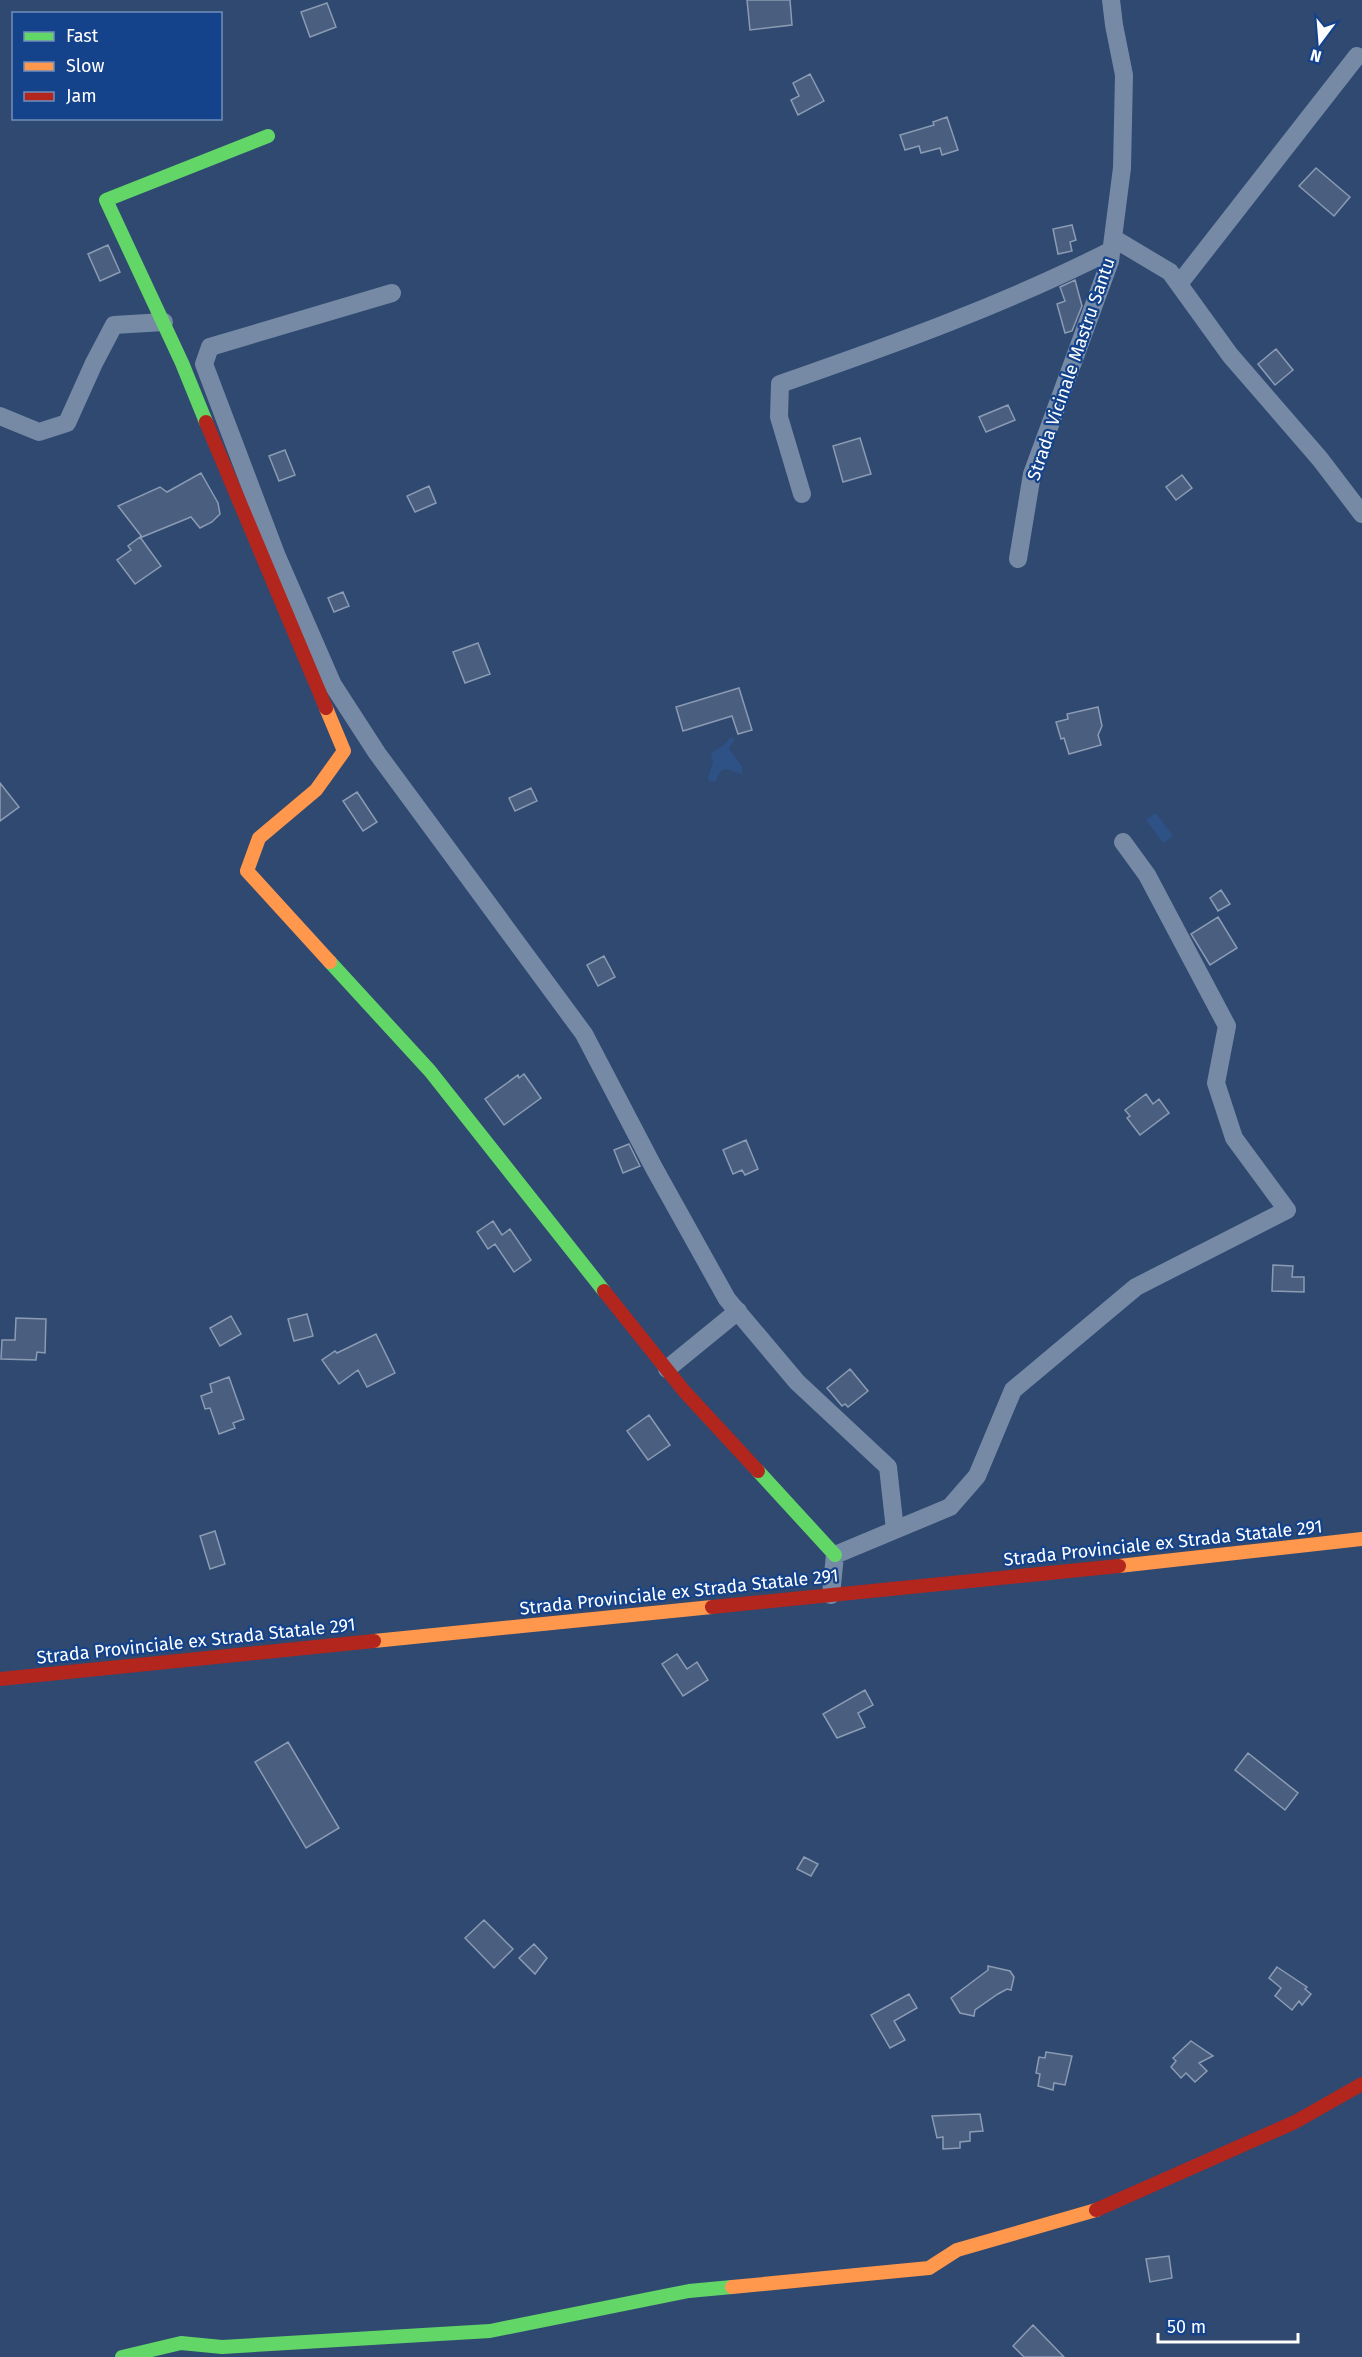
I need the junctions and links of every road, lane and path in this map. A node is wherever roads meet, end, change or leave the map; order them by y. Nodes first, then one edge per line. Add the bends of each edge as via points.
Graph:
1 (1111, 0) edge
2 (1357, 56) dead end
3 (268, 136) dead end
4 (1112, 244) junction
5 (1179, 284) junction
6 (392, 293) dead end
7 (164, 322) junction
8 (0, 416) edge
9 (802, 494) dead end
10 (1362, 514) edge
11 (1018, 559) dead end
12 (1123, 842) dead end
13 (738, 1311) junction
14 (667, 1369) junction
15 (895, 1530) junction
16 (1362, 1539) edge
17 (835, 1555) junction
18 (831, 1595) junction
19 (0, 1679) edge
20 (1362, 2084) edge
21 (122, 2357) edge

1 - 4 street, Strada Vicinale Mastru Santu via 1124,75 1122,168
2 - 5 street
3 - 7 street via 106,200
4 - 5 street via 1170,272
4 - 9 street via 1069,272 889,346 780,384 779,417
4 - 11 street, Strada Vicinale Mastru Santu via 1110,261 1032,474
5 - 10 street via 1230,355
6 - 13 street via 210,347 204,364 276,554 333,685 377,753 584,1034 654,1168 727,1299
7 - 8 street via 114,325 67,423 39,432
7 - 14 street via 344,751 316,790 260,838 247,871 430,1071
12 - 15 street via 1147,875 1227,1026 1216,1083 1234,1138 1287,1210 1136,1287 1013,1390 977,1476 951,1507
13 - 14 street
13 - 15 street via 797,1382 888,1467
14 - 17 street
15 - 17 street
16 - 18 street, Strada Provinciale ex Strada Statale 291
17 - 18 street
18 - 19 street, Strada Provinciale ex Strada Statale 291
20 - 21 street via 1295,2122 1090,2213 957,2250 928,2268 689,2291 490,2331 222,2347 181,2343

